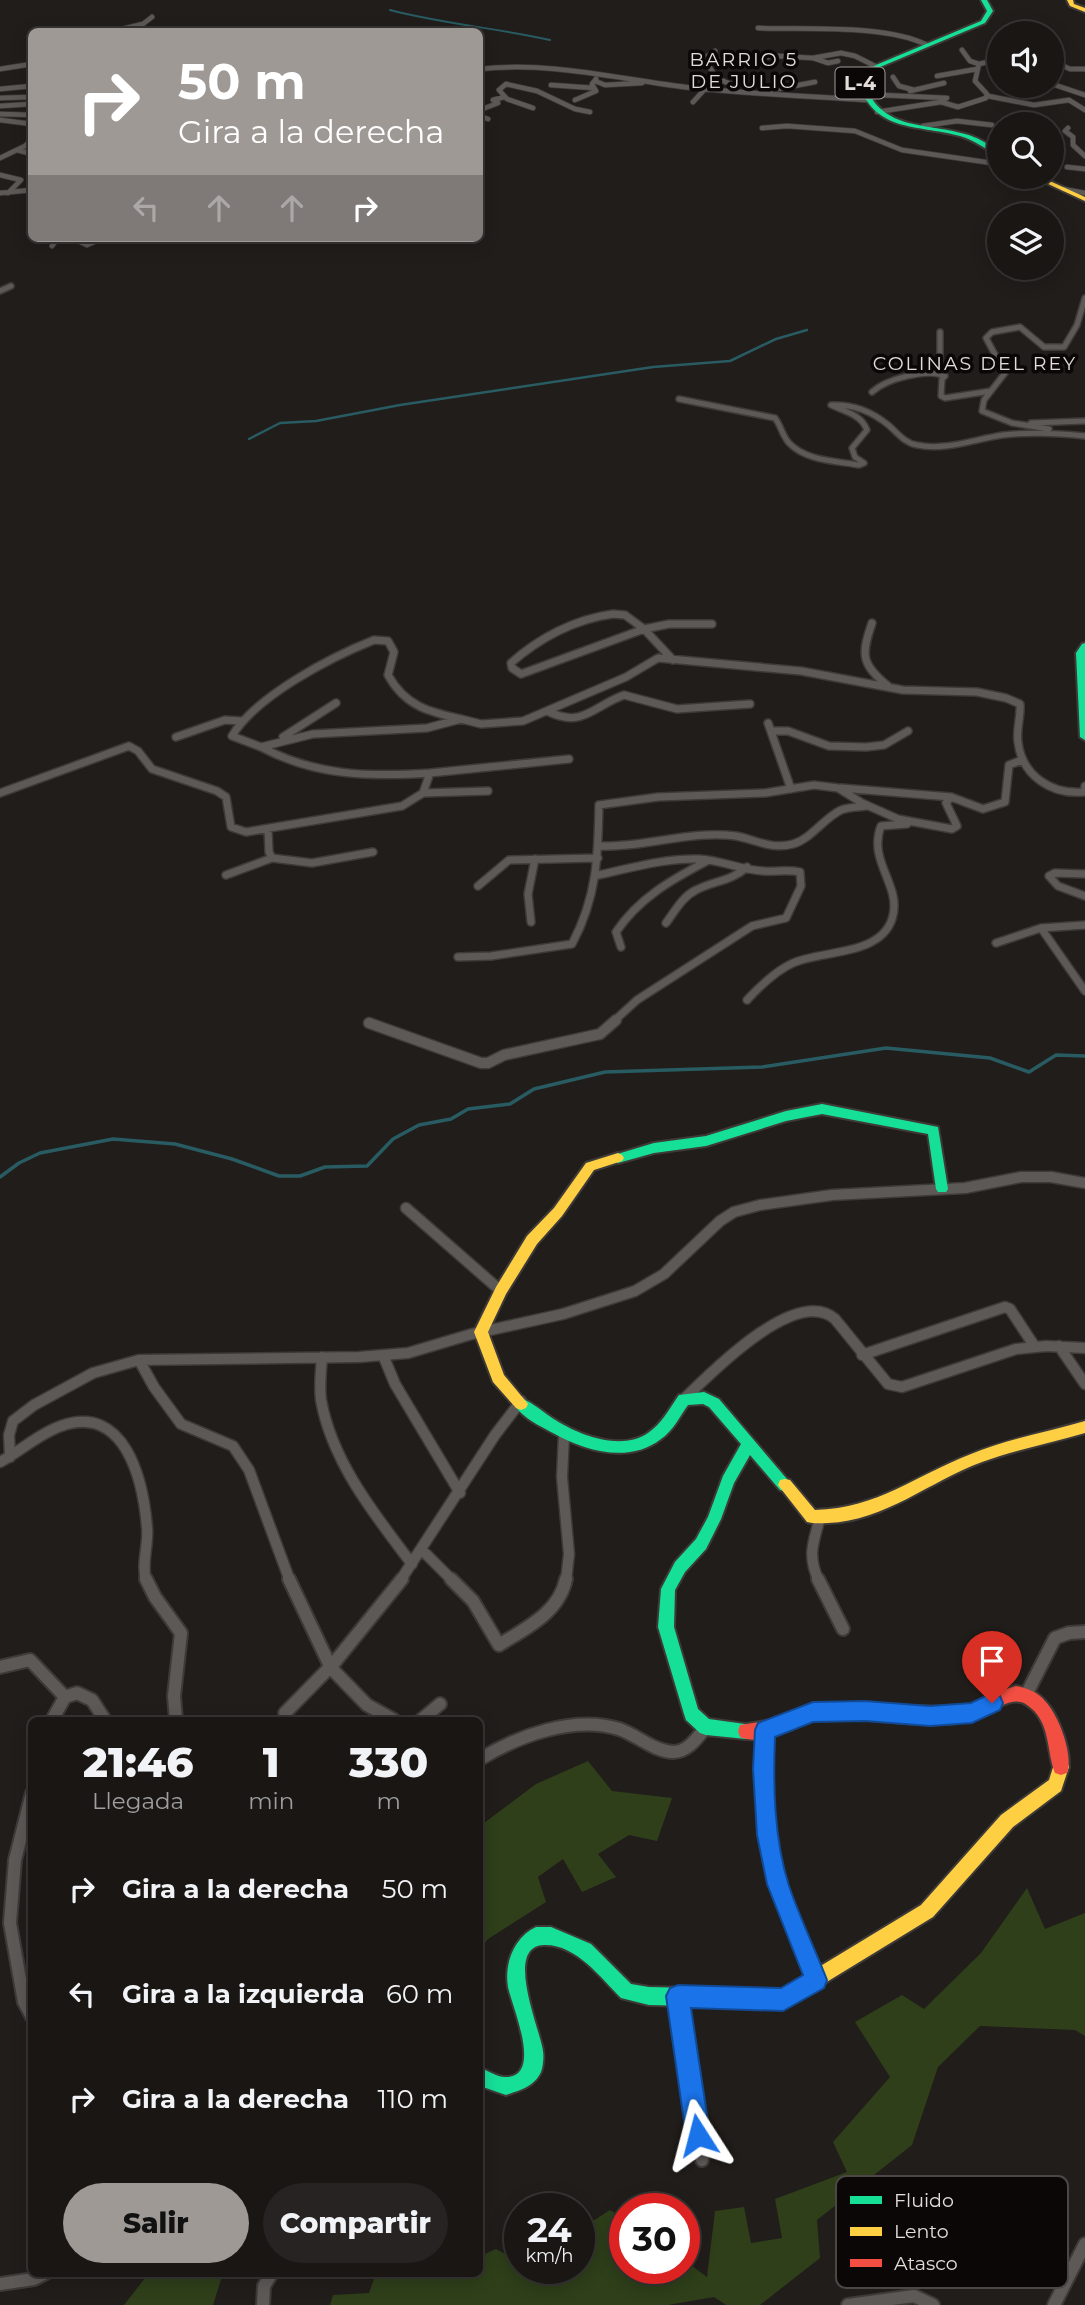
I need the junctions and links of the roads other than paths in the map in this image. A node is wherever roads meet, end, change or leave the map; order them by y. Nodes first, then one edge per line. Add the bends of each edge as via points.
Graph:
1 (984, 0) edge
2 (1070, 0) edge
3 (1085, 10) edge
4 (152, 17) dead end
5 (117, 24) dead end
6 (131, 28) joint
7 (758, 29) dead end
8 (928, 46) junction
9 (962, 50) dead end
10 (715, 51) dead end
11 (813, 58) junction
12 (707, 61) junction
13 (838, 61) dead end
14 (987, 62) edge
15 (28, 65) edge
16 (1064, 66) edge
17 (877, 67) junction
18 (978, 67) junction
19 (0, 69) edge
20 (483, 69) edge
21 (567, 69) junction
22 (1085, 69) edge
23 (622, 71) dead end
24 (603, 73) junction
25 (617, 76) junction
26 (937, 76) dead end
27 (893, 77) dead end
28 (862, 79) junction
29 (646, 80) junction
30 (595, 81) junction
31 (814, 82) dead end
32 (944, 83) dead end
33 (551, 85) junction
34 (28, 86) edge
35 (594, 88) junction
36 (1064, 88) edge
37 (0, 89) edge
38 (705, 89) junction
39 (915, 90) junction
40 (744, 91) junction
41 (767, 92) junction
42 (542, 93) junction
43 (906, 95) junction
44 (987, 95) edge
45 (1085, 95) edge
46 (987, 96) edge
47 (28, 97) edge
48 (504, 97) junction
49 (0, 98) edge
50 (1000, 98) edge
51 (575, 100) dead end
52 (866, 100) junction
53 (693, 102) dead end
54 (941, 102) junction
55 (28, 104) edge
56 (916, 104) junction
57 (0, 106) edge
58 (533, 108) dead end
59 (483, 109) edge
60 (1085, 110) edge
61 (590, 112) dead end
62 (877, 112) junction
63 (0, 114) edge
64 (28, 115) edge
65 (483, 117) edge
66 (488, 119) dead end
67 (0, 120) edge
68 (28, 124) edge
69 (987, 124) edge
70 (923, 126) junction
71 (762, 128) dead end
72 (1068, 128) dead end
73 (28, 142) edge
74 (987, 148) edge
75 (17, 150) junction
76 (28, 156) edge
77 (1085, 156) edge
78 (0, 158) edge
79 (987, 162) edge
80 (1067, 167) dead end
81 (1085, 169) edge
82 (0, 175) edge
83 (1060, 189) edge
84 (1063, 189) edge
85 (28, 191) edge
86 (8, 192) junction
87 (17, 192) junction
88 (0, 193) edge
89 (1085, 193) edge
90 (28, 197) edge
91 (1085, 199) edge
92 (55, 242) edge
93 (52, 246) dead end
94 (11, 286) dead end
95 (0, 291) edge
96 (1085, 298) edge
97 (940, 332) dead end
98 (940, 373) junction
99 (992, 390) junction
100 (872, 392) dead end
101 (679, 399) dead end
102 (1085, 421) edge
103 (1012, 423) junction
104 (1084, 435) edge
105 (872, 622) dead end
106 (712, 624) dead end
107 (642, 629) junction
108 (1085, 646) edge
109 (673, 660) junction
110 (889, 687) junction
111 (336, 703) dead end
112 (750, 704) dead end
113 (547, 711) junction
114 (461, 719) junction
115 (240, 721) junction
116 (908, 731) dead end
117 (176, 737) dead end
118 (1085, 737) edge
119 (279, 740) junction
120 (261, 747) junction
121 (569, 760) dead end
122 (1022, 760) junction
123 (430, 773) junction
124 (1085, 786) edge
125 (838, 788) junction
126 (791, 789) junction
127 (488, 792) dead end
128 (0, 793) edge
129 (423, 793) junction
130 (951, 797) junction
131 (869, 806) junction
132 (916, 823) junction
133 (268, 830) junction
134 (598, 846) junction
135 (373, 852) dead end
136 (272, 858) junction
137 (598, 858) junction
138 (535, 859) junction
139 (708, 860) junction
140 (747, 867) junction
141 (1085, 874) edge
142 (226, 875) dead end
143 (598, 875) junction
144 (478, 886) dead end
145 (1085, 896) edge
146 (531, 922) dead end
147 (666, 923) dead end
148 (1085, 925) edge
149 (1041, 928) junction
150 (996, 943) dead end
151 (621, 947) dead end
152 (458, 957) dead end
153 (1085, 991) edge
154 (747, 1000) dead end
155 (369, 1023) dead end
156 (1085, 1183) edge
157 (942, 1189) junction
158 (406, 1208) dead end
159 (501, 1291) junction
160 (481, 1332) junction
161 (1059, 1346) junction
162 (1035, 1347) junction
163 (1085, 1348) edge
164 (383, 1355) junction
165 (862, 1355) junction
166 (322, 1357) junction
167 (139, 1360) junction
168 (1085, 1384) edge
169 (684, 1399) junction
170 (520, 1401) junction
171 (1085, 1427) edge
172 (564, 1434) junction
173 (748, 1445) junction
174 (5, 1460) edge
175 (460, 1493) junction
176 (820, 1518) junction
177 (422, 1550) junction
178 (412, 1564) junction
179 (843, 1629) dead end
180 (1085, 1632) edge
181 (0, 1667) edge
182 (331, 1668) junction
183 (1026, 1695) junction
184 (65, 1697) junction
185 (440, 1704) dead end
186 (285, 1713) dead end
187 (54, 1717) edge
188 (103, 1717) edge
189 (176, 1717) edge
190 (386, 1717) edge
191 (425, 1717) edge
192 (706, 1727) junction
193 (765, 1730) junction
194 (483, 1758) edge
195 (28, 1809) edge
196 (5, 1925) edge
197 (816, 1980) junction
198 (678, 1996) junction
199 (28, 2010) edge
200 (483, 2078) edge
201 (702, 2160) dead end
202 (1085, 2244) edge
203 (38, 2277) edge
204 (270, 2277) edge
205 (1068, 2277) edge
206 (0, 2284) edge
207 (1063, 2288) edge
208 (263, 2305) edge
209 (848, 2305) edge
210 (933, 2305) edge
211 (1054, 2305) edge

1 - 8 street, L-4 via 990,11 983,22
2 - 3 street
4 - 6 street
5 - 6 street
7 - 8 street via 885,33 909,36
8 - 17 street, L-4
9 - 18 street
10 - 12 street via 707,55
11 - 12 street
11 - 13 street
11 - 17 street via 841,53
12 - 40 street via 715,78 743,86
14 - 18 street
15 - 19 street
16 - 22 street
17 - 28 street, L-4
18 - 26 street
18 - 44 street via 976,84
20 - 21 street via 519,65
21 - 24 street
21 - 33 street
23 - 25 street
24 - 25 street
24 - 30 street
25 - 29 street
27 - 39 street via 899,86
28 - 43 street via 880,95
28 - 52 street, L-4 via 860,89
29 - 30 street via 613,85
29 - 38 street
30 - 35 street
31 - 41 street
32 - 39 street
33 - 35 street
33 - 42 street
34 - 37 street
35 - 51 street via 594,93
36 - 45 street
38 - 40 street
38 - 53 street
39 - 43 street
40 - 41 street
41 - 52 street
42 - 48 street via 506,84 499,90
42 - 61 street
43 - 54 street via 947,98
43 - 56 street
46 - 54 street via 959,107
47 - 49 street
48 - 58 street
48 - 59 street
50 - 60 street via 1034,104 1069,100
52 - 62 street, L-4
54 - 56 street
55 - 57 street
56 - 62 street
62 - 70 street, L-4
63 - 64 street
65 - 66 street
67 - 68 street
69 - 70 street via 957,121
70 - 74 street, L-4 via 962,134
71 - 79 street via 855,131 902,150
72 - 77 street via 1065,131 1073,137 1073,145
73 - 75 street
75 - 76 street
75 - 78 street
80 - 81 street
82 - 86 street via 20,179
83 - 91 street
84 - 89 street
85 - 87 street
86 - 87 street
86 - 88 street
87 - 90 street
92 - 93 street
94 - 95 street
96 - 99 street via 1077,325 1059,349 1039,344 1020,327 992,332 985,341 1006,373
97 - 98 street
98 - 99 street via 945,376 941,396 945,398
98 - 100 street via 883,382
99 - 103 street via 981,404 982,411
101 - 104 street via 775,418 793,447 859,465 864,463 852,448 867,430 865,423 831,405 877,417 904,442 919,446 1015,434
102 - 103 street
103 - 104 street
105 - 110 street via 862,657 867,670
106 - 107 street
107 - 107 street via 624,615 590,618 521,652 512,668 521,674
107 - 109 street
108 - 118 street via 1081,653
109 - 110 street via 801,671
109 - 113 street via 658,658
110 - 122 street via 984,691 1020,704 1017,741
111 - 119 street
112 - 113 street via 677,709 624,695 585,717 559,717
113 - 114 street via 523,721 481,724
114 - 115 street via 429,712 397,693 388,675 394,652 388,641 374,640 289,685
114 - 119 street via 451,726
115 - 117 street via 225,719
115 - 120 street via 232,736
116 - 126 street via 884,745 829,746 770,727
119 - 120 street
120 - 123 street via 274,756 351,777
121 - 123 street
122 - 124 street via 1056,792 1071,795 1084,792
122 - 130 street via 1009,765 1004,802 994,808 982,810
123 - 129 street
125 - 126 street via 814,785
125 - 130 street
125 - 131 street
126 - 134 street via 599,805
127 - 129 street
128 - 133 street via 129,746 152,769 226,797 231,827 246,832
129 - 133 street via 402,806
130 - 132 street via 946,803 957,826 953,829
131 - 132 street
131 - 134 street via 841,810 787,847 724,835 668,837 625,848
132 - 154 street via 881,826 875,843 894,900 888,931 823,957 794,962
133 - 136 street
134 - 137 street
135 - 136 street via 312,863
136 - 142 street
137 - 138 street
137 - 143 street
138 - 144 street via 509,860
138 - 146 street via 528,894
139 - 140 street
139 - 143 street via 652,863
139 - 151 street via 629,911 616,932
140 - 147 street via 733,879 687,895
140 - 155 street via 800,872 802,886 786,918 752,926 691,964 637,1000 600,1034 481,1063
141 - 145 street via 1049,876 1058,886
143 - 152 street via 593,901 572,944
148 - 149 street
149 - 150 street
149 - 153 street
156 - 157 street via 1021,1177
157 - 159 street via 934,1130 822,1109 786,1116 706,1141 653,1148 590,1166 532,1240
157 - 160 street via 832,1195 734,1212 664,1274 635,1291 563,1314
158 - 159 street
159 - 160 street
160 - 164 street via 408,1353
160 - 170 street via 494,1369
161 - 162 street
161 - 163 street
161 - 168 street
162 - 165 street via 1016,1349 902,1387 888,1384
162 - 165 street via 1005,1307
164 - 166 street
164 - 175 street via 395,1384
165 - 169 street via 832,1315 818,1308 806,1310 778,1322 720,1364
166 - 167 street
166 - 178 street via 320,1398 327,1429 362,1493
167 - 174 street via 93,1373 34,1405 13,1421
167 - 182 street via 181,1424 233,1446 249,1470 264,1520
169 - 172 street via 654,1437 634,1444 592,1444
169 - 173 street via 704,1398 714,1403
170 - 172 street
170 - 175 street via 496,1431
171 - 176 street via 974,1459 865,1511
172 - 177 street via 567,1575 558,1600 540,1618 499,1645 473,1601
173 - 176 street via 812,1517
173 - 192 street via 701,1544 668,1589 666,1627 671,1648 692,1714
174 - 189 street via 70,1423 90,1422 120,1437 148,1524 144,1573 150,1590 181,1633
175 - 177 street
176 - 179 street via 811,1564
177 - 178 street
178 - 182 street via 378,1614
180 - 183 street via 1055,1638
181 - 184 street via 30,1660
182 - 186 street
182 - 190 street
183 - 193 street via 1013,1693 972,1713 813,1712
183 - 197 street via 1042,1707 1060,1749 1062,1765 1055,1784 1007,1821 927,1911
184 - 187 street
184 - 188 street via 77,1693 92,1700
185 - 191 street
192 - 193 street
192 - 194 street via 685,1750 674,1753 593,1723 517,1741
193 - 197 street via 767,1835 778,1884
195 - 196 street
196 - 199 street via 16,1947
197 - 198 street via 783,1999
198 - 200 street via 627,1992 585,1950 551,1936 536,1936 524,1944 516,1984 534,2051 533,2069 525,2079 506,2086
198 - 201 street
202 - 205 street
203 - 206 street
204 - 208 street
207 - 211 street
209 - 210 street via 914,2296

